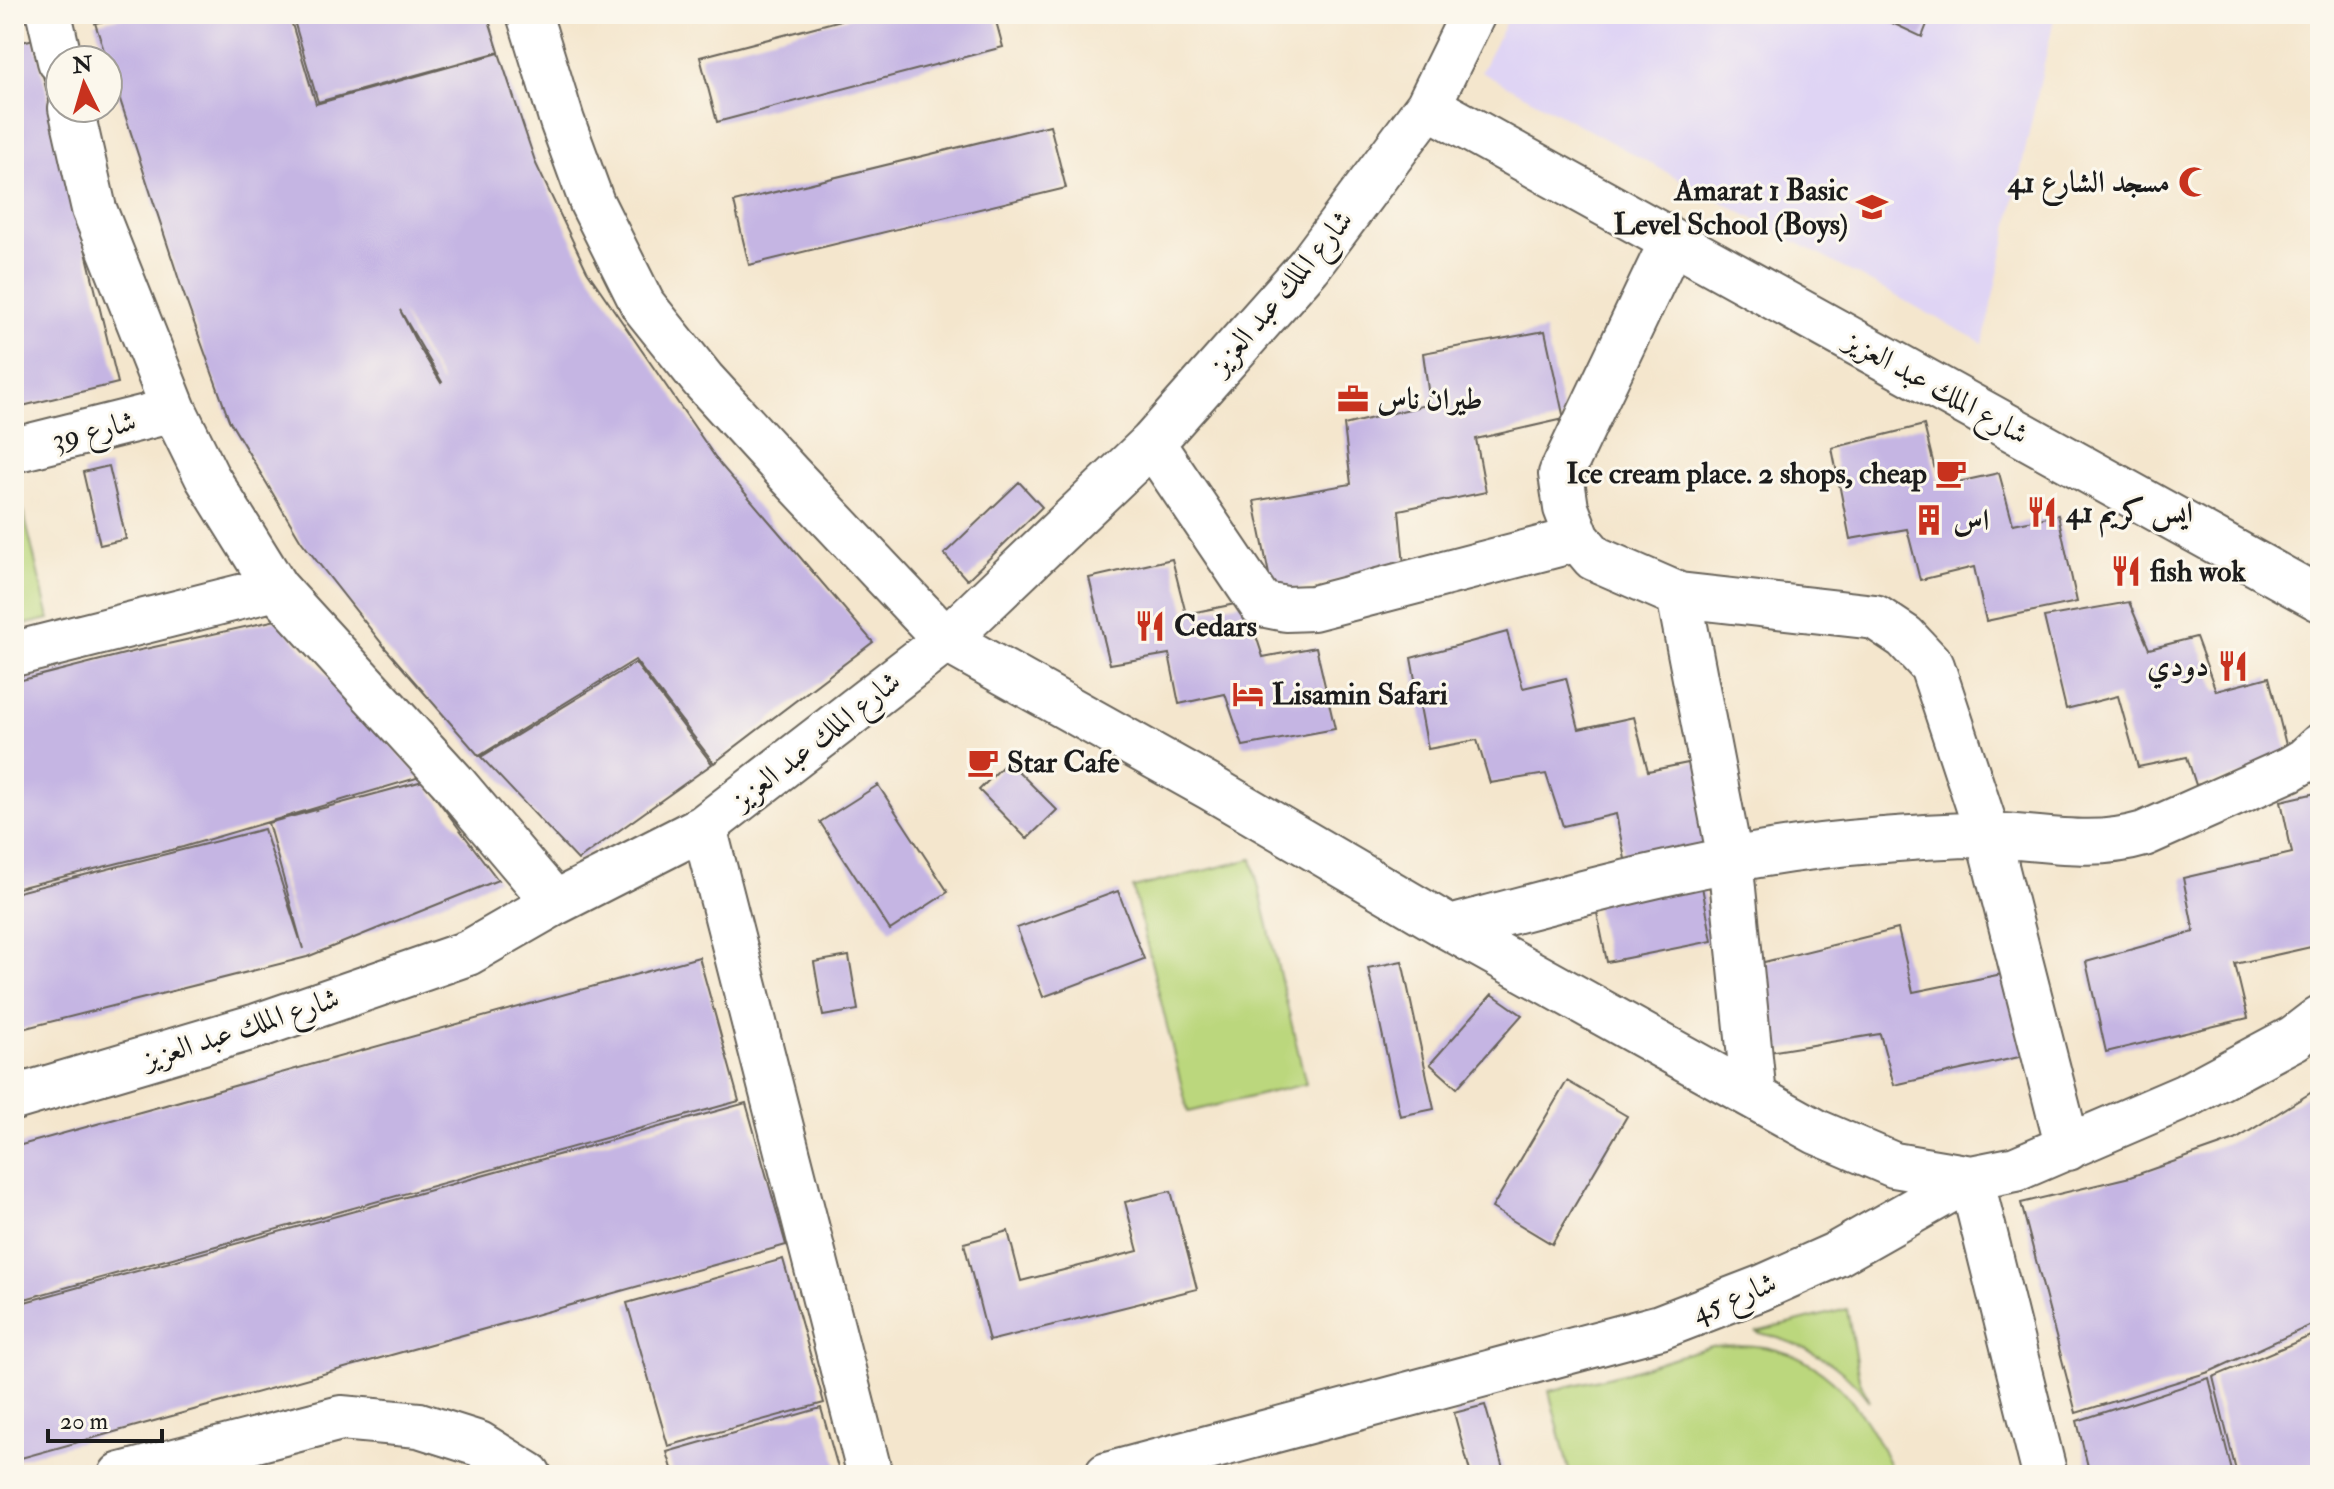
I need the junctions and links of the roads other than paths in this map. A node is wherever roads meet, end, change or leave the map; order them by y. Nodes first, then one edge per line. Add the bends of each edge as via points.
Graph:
1 (48, 14) edge
2 (529, 14) edge
3 (1473, 14) edge
4 (14, 22) edge
5 (56, 44) edge
6 (1428, 106) junction
7 (75, 124) edge
8 (1672, 241) junction
9 (174, 410) junction
10 (1152, 443) junction
11 (14, 450) edge
12 (1578, 539) junction
13 (276, 588) junction
14 (1679, 595) junction
15 (2320, 599) edge
16 (946, 640) junction
17 (14, 654) edge
18 (2320, 746) edge
19 (704, 827) junction
20 (1988, 835) junction
21 (1730, 859) junction
22 (555, 903) junction
23 (1450, 928) junction
24 (2320, 1018) edge
25 (1754, 1097) junction
26 (14, 1098) edge
27 (2068, 1148) junction
28 (1971, 1178) junction
29 (235, 1460) edge
30 (121, 1475) edge
31 (529, 1475) edge
32 (870, 1475) edge
33 (1107, 1475) edge
34 (2045, 1475) edge

1 - 4 street
1 - 5 street
2 - 16 street via 592,203 643,305 703,380
3 - 6 street, شارع الملك عبد العزيز
6 - 8 street, شارع الملك عبد العزيز
6 - 10 street, شارع الملك عبد العزيز via 1309,266
7 - 9 street via 94,209
8 - 12 street via 1561,474
8 - 15 street, شارع الملك عبد العزيز
9 - 11 street, شارع 39
9 - 13 street via 207,477
10 - 12 street via 1261,604 1313,608
10 - 16 street, شارع الملك عبد العزيز
12 - 14 street via 1594,558
13 - 17 street
13 - 22 street
14 - 20 street via 1875,617 1905,637 1932,666
14 - 21 street
16 - 19 street, شارع الملك عبد العزيز
16 - 23 street
18 - 20 street via 2290,769 2120,841
19 - 22 street, شارع الملك عبد العزيز
19 - 32 street
20 - 21 street via 1825,844
20 - 27 street
21 - 23 street
21 - 25 street
22 - 26 street, شارع الملك عبد العزيز via 468,953 257,1026
23 - 25 street
24 - 27 street, شارع 45 via 2294,1038 2186,1096
25 - 28 street via 1894,1165
27 - 28 street, شارع 45 via 2016,1169
28 - 33 street, شارع 45 via 1835,1255 1660,1327
28 - 34 street
29 - 30 street
29 - 31 street via 341,1418 419,1425 479,1444

